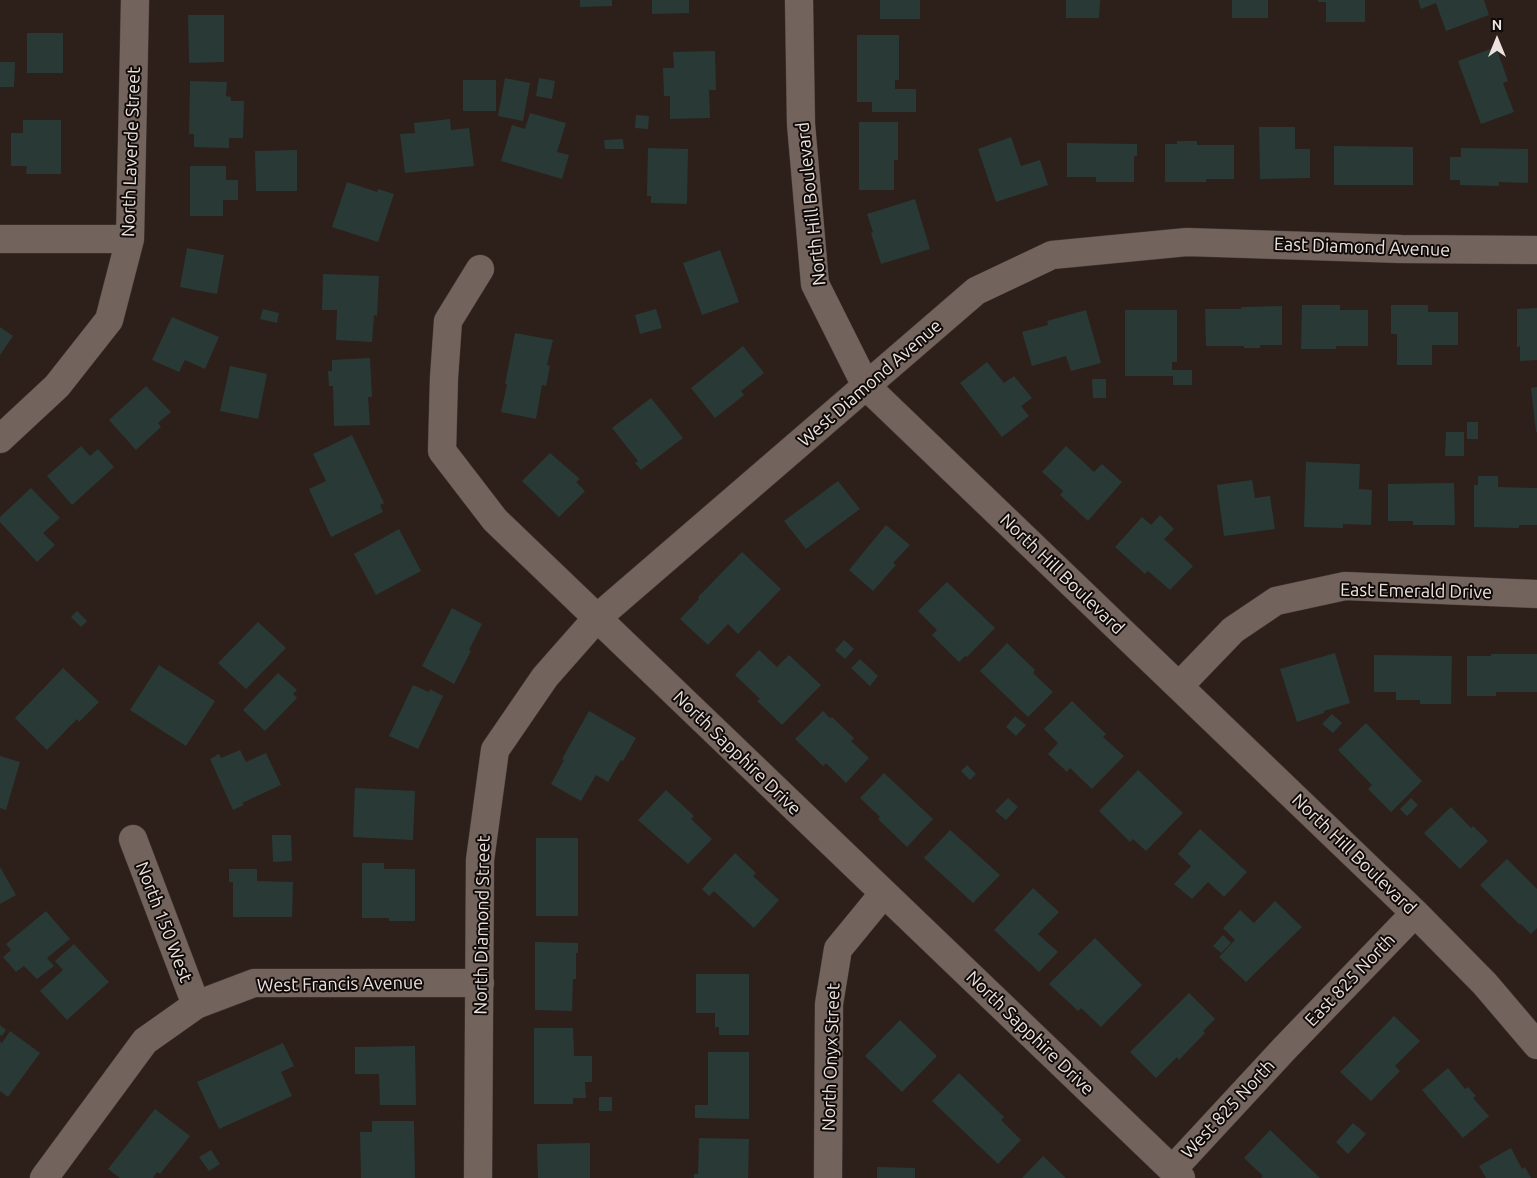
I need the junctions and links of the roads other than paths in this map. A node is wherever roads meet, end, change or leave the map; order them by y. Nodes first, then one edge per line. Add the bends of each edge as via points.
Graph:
1 (135, 0) edge
2 (799, 0) edge
3 (0, 239) edge
4 (130, 240) junction
5 (1187, 242) joint
6 (1537, 250) edge
7 (480, 269) dead end
8 (866, 386) junction
9 (0, 439) edge
10 (1537, 594) edge
11 (597, 618) junction
12 (1179, 686) junction
13 (133, 839) dead end
14 (884, 892) junction
15 (1415, 912) junction
16 (480, 983) junction
17 (196, 1005) junction
18 (1537, 1045) edge
19 (1285, 1048) joint
20 (1176, 1174) edge
21 (44, 1178) edge
22 (478, 1178) edge
23 (828, 1178) edge

1 - 4 street, North Laverde Street
2 - 8 street, North Hill Boulevard via 801,124 816,284
3 - 4 street
4 - 9 street, North Laverde Street via 108,320 57,386
5 - 6 street, East Diamond Avenue
5 - 8 street, West Diamond Avenue via 1052,255 976,291
7 - 11 street, North Sapphire Drive via 448,321 442,451 495,520
8 - 11 street, West Diamond Avenue
8 - 12 street, North Hill Boulevard
10 - 12 street, East Emerald Drive via 1345,586 1276,601 1233,630
11 - 14 street, North Sapphire Drive
11 - 16 street, North Diamond Street via 545,677 494,750 480,860
12 - 15 street, North Hill Boulevard
13 - 17 street, North 150 West
14 - 20 street, North Sapphire Drive
14 - 23 street, North Onyx Street via 838,949 829,1004
15 - 18 street, North Hill Boulevard via 1485,984
15 - 19 street, East 825 North
16 - 17 street, West Francis Avenue via 254,983
16 - 22 street, North Diamond Street
17 - 21 street, West Francis Avenue via 145,1041
19 - 20 street, West 825 North

